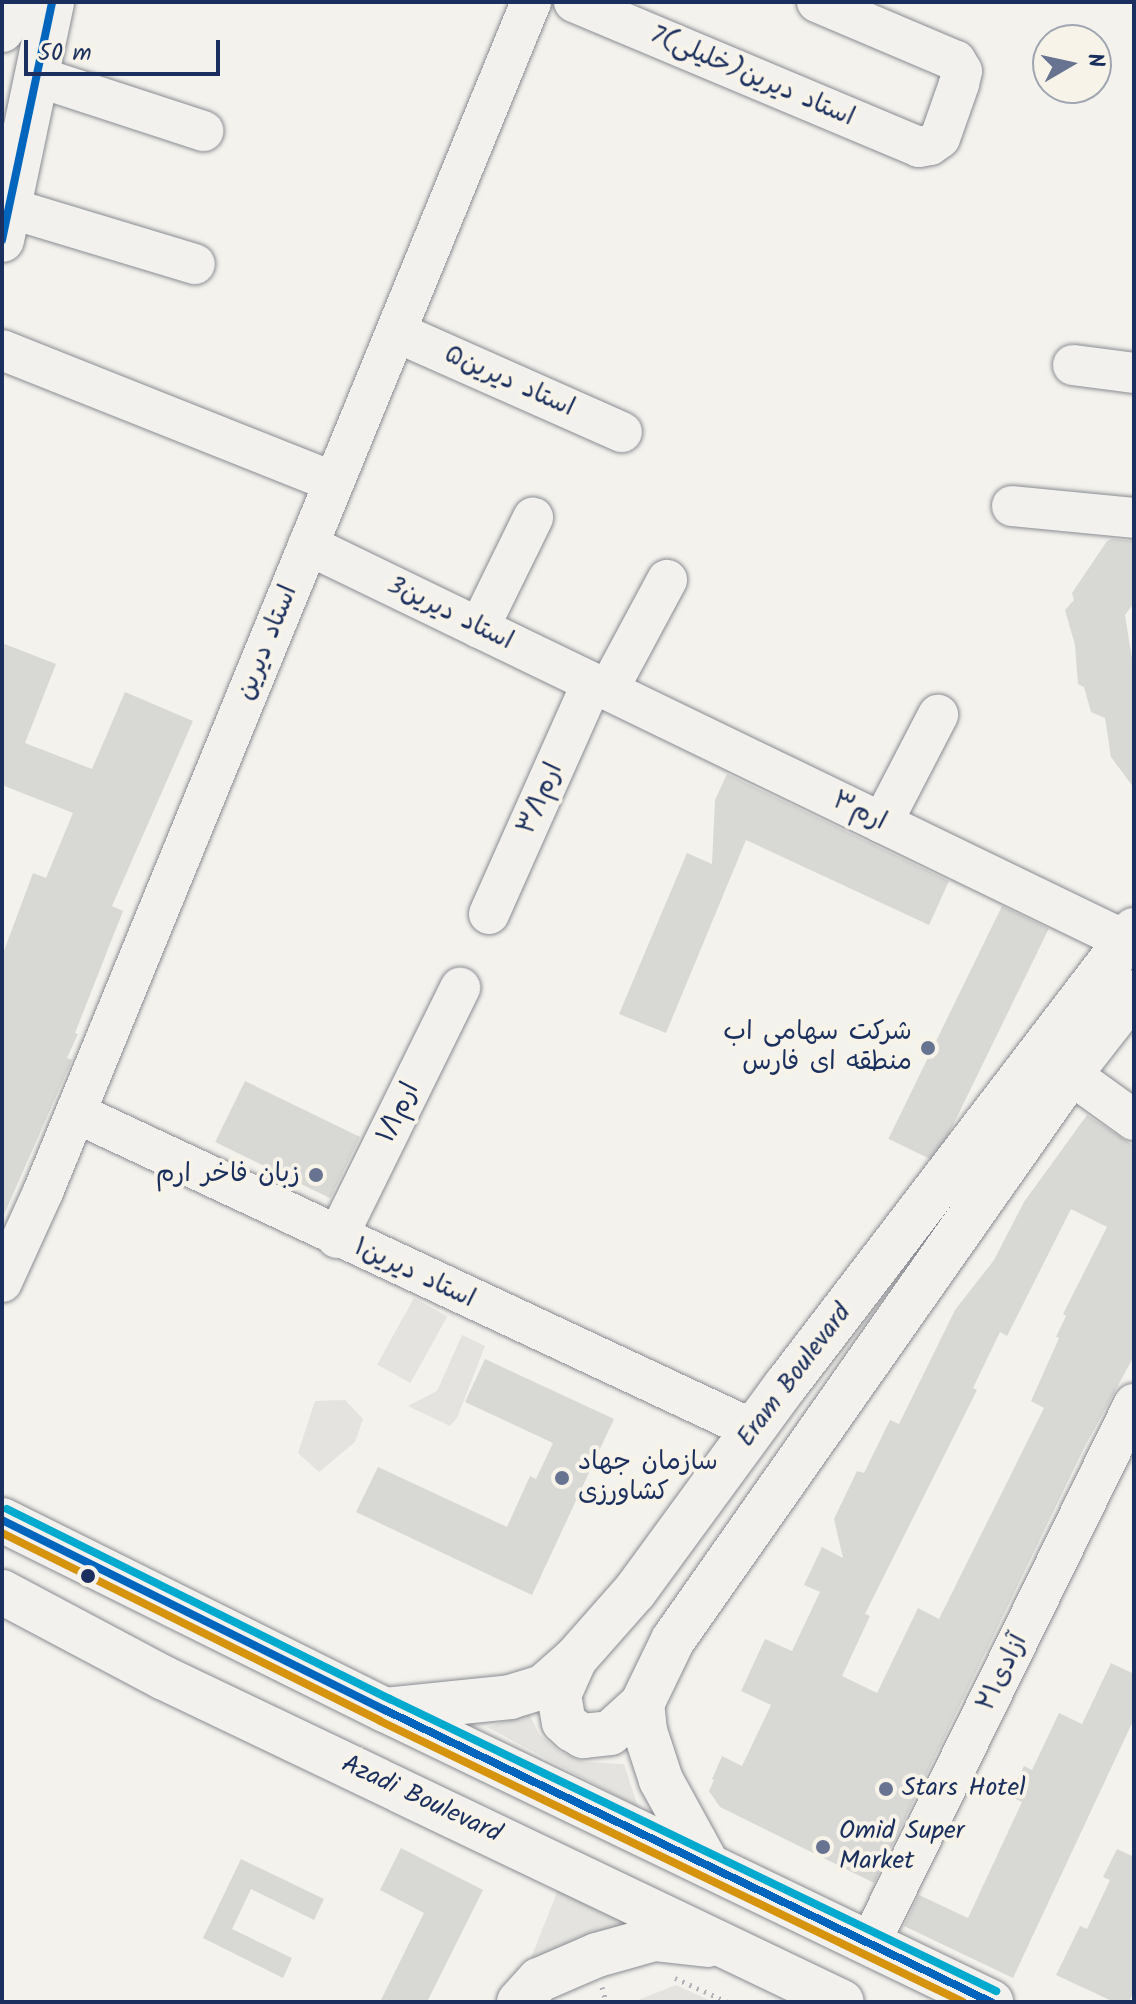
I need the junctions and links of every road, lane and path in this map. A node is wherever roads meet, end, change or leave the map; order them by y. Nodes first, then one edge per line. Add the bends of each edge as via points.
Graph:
1 (12, 2) edge
2 (52, 2) edge
3 (531, 2) edge
4 (574, 2) edge
5 (817, 2) edge
6 (2, 30) edge
7 (38, 77) junction
8 (203, 131) dead end
9 (6, 224) edge
10 (195, 264) dead end
11 (396, 332) junction
12 (2, 350) edge
13 (1073, 365) dead end
14 (1134, 373) edge
15 (622, 432) dead end
16 (334, 482) junction
17 (1012, 506) dead end
18 (533, 518) dead end
19 (1134, 518) edge
20 (308, 545) junction
21 (667, 580) dead end
22 (479, 628) junction
23 (600, 687) junction
24 (938, 715) dead end
25 (882, 823) junction
26 (489, 914) dead end
27 (1130, 936) edge
28 (460, 988) dead end
29 (1134, 992) edge
30 (1070, 1074) junction
31 (76, 1113) junction
32 (1134, 1120) edge
33 (337, 1238) junction
34 (2, 1282) edge
35 (1134, 1404) edge
36 (754, 1430) junction
37 (2, 1520) edge
38 (2, 1592) edge
39 (193, 1616) junction
40 (575, 1659) junction
41 (164, 1678) junction
42 (642, 1704) junction
43 (385, 1710) junction
44 (706, 1862) junction
45 (871, 1941) junction
46 (733, 1948) junction
47 (519, 2002) edge
48 (842, 2002) edge
49 (991, 2002) edge

1 - 6 main road
2 - 7 main road
3 - 11 street, استاد دیرین
4 - 5 street, 7استاد دیرین(خلیلی) via 919,147 940,138 962,71 956,61
7 - 8 street
7 - 9 main road
9 - 10 street
11 - 15 street, استاد دیرین۵
11 - 16 street, استاد دیرین
12 - 16 street
13 - 14 street
16 - 20 street, استاد دیرین
17 - 19 street
18 - 22 street
20 - 22 street, 3استاد دیرین
20 - 31 street, استاد دیرین
21 - 23 street, ۳/۱ارم
22 - 23 street, 3استاد دیرین
23 - 25 street, ارم۳
23 - 26 street, ۳/۱ارم
24 - 25 street
25 - 27 street, ارم۳
27 - 36 main road, Eram Boulevard
28 - 33 street, ۱/۱ارم
29 - 30 main road, Eram Boulevard
30 - 32 street
30 - 42 main road, Eram Boulevard via 831,1419 707,1587
31 - 33 street, استاد دیرین۱
31 - 34 street, استاد دیرین
33 - 36 street, استاد دیرین۱
35 - 45 street, آزادی۲۱
36 - 40 main road, Eram Boulevard via 635,1591
37 - 39 main road
38 - 41 main road, Azadi Boulevard
39 - 41 main road
39 - 43 main road
40 - 42 main road via 559,1695 564,1722 573,1730 583,1736 610,1733
40 - 43 main road, Eram Boulevard via 543,1687 510,1697
41 - 46 main road, Azadi Boulevard
42 - 44 main road via 661,1780
43 - 44 main road
44 - 45 main road
45 - 49 main road
46 - 47 main road via 654,1939 597,1955 539,1980
46 - 48 main road, Azadi Boulevard

